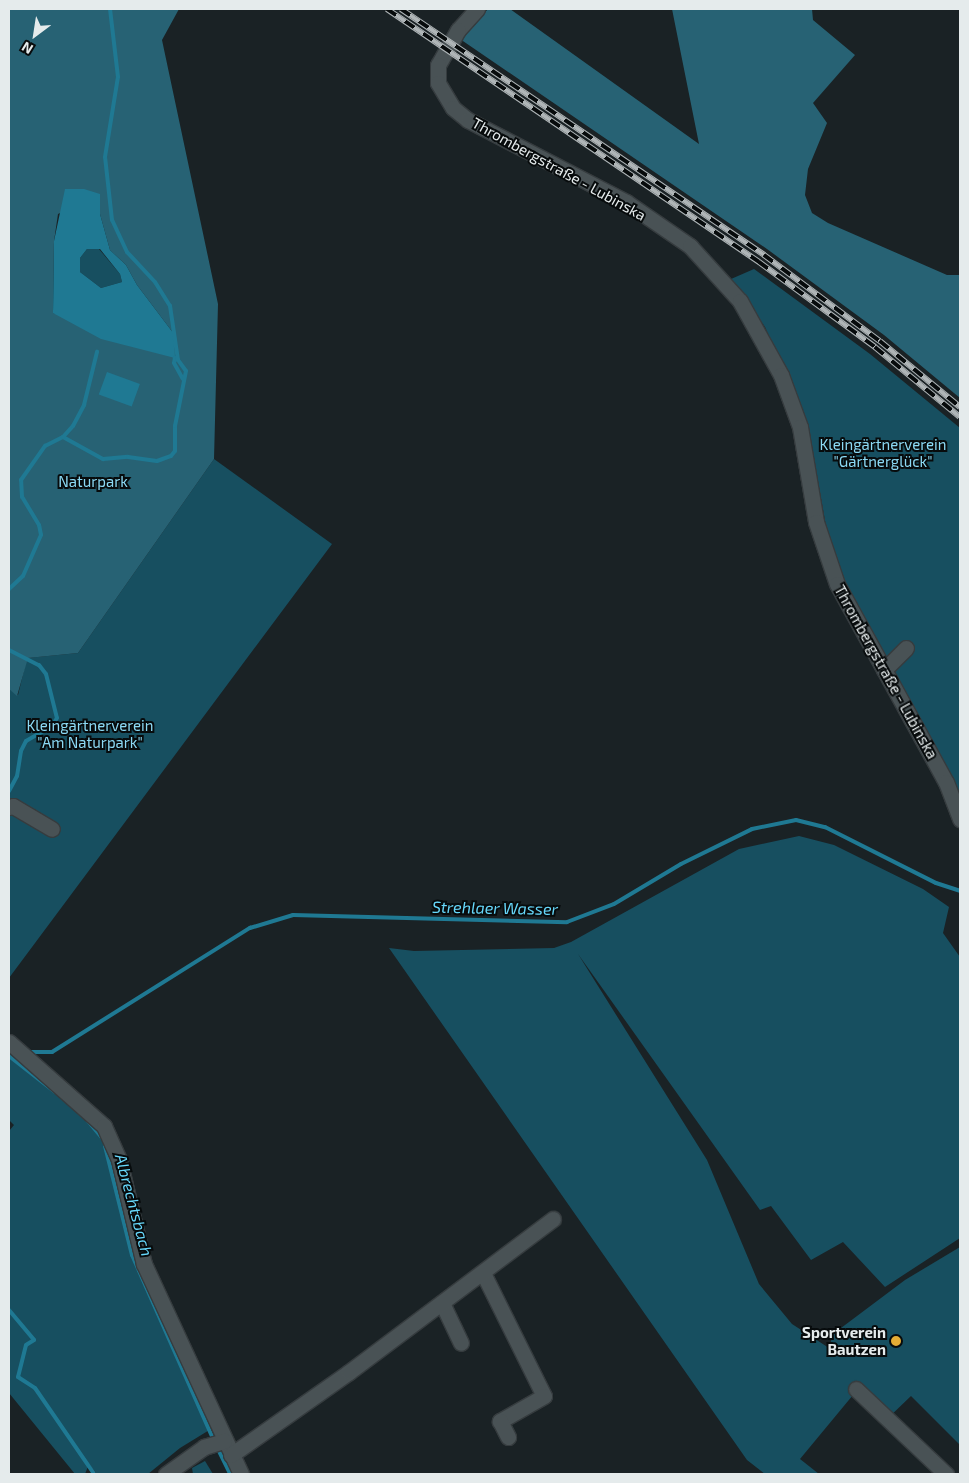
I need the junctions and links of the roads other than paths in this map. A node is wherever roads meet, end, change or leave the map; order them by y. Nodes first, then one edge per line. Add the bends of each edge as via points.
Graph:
1 (472, 14) edge
2 (906, 648) dead end
3 (884, 670) junction
4 (953, 781) edge
5 (9, 807) edge
6 (960, 819) edge
7 (52, 829) dead end
8 (12, 1055) edge
9 (553, 1219) dead end
10 (483, 1273) junction
11 (442, 1303) junction
12 (461, 1342) dead end
13 (856, 1389) dead end
14 (508, 1437) dead end
15 (219, 1447) junction
16 (166, 1474) edge
17 (241, 1474) edge
18 (946, 1474) edge

1 - 3 street, Thrombergstraße - Lubinska via 450,42 437,68 438,83 453,108 468,120 626,202 690,246 740,301 781,375 800,426 816,522 837,584
2 - 3 street
3 - 4 street, Thrombergstraße - Lubinska
4 - 6 street, Thrombergstraße - Lubinska
5 - 7 street via 13,806
8 - 15 street via 76,1098 104,1126 119,1160 144,1264
9 - 10 street
10 - 11 street
10 - 14 street via 544,1396 500,1421
11 - 12 street
11 - 15 street
13 - 18 street
15 - 16 street
15 - 17 street

